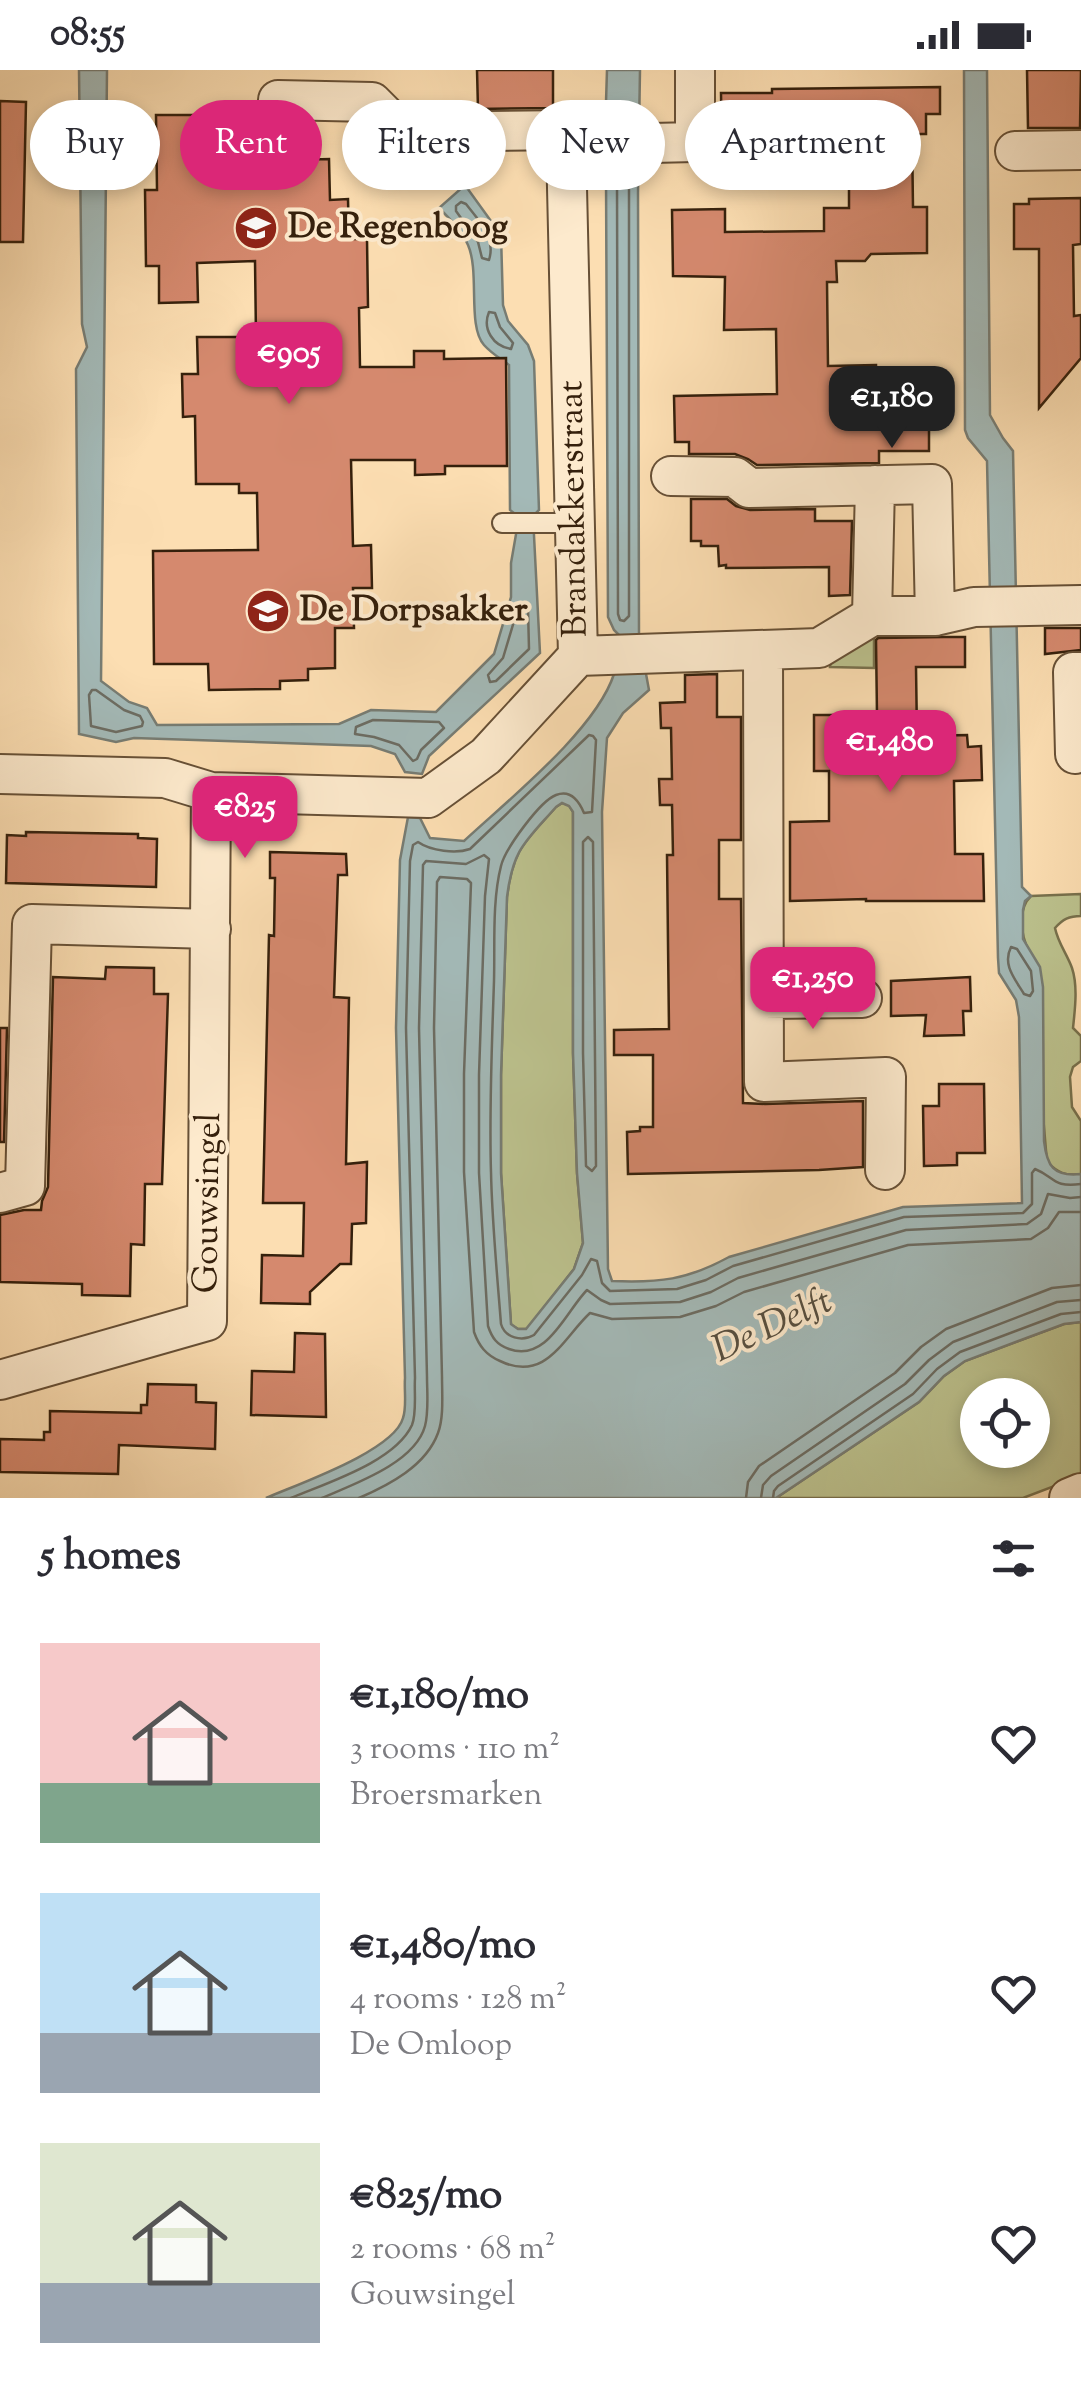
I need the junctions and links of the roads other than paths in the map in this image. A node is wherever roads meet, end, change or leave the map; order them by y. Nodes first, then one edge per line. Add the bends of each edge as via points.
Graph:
1 (695, 70) edge
2 (322, 101) edge
3 (526, 130) edge
4 (665, 141) edge
5 (1081, 150) edge
6 (1015, 151) dead end
7 (578, 190) edge
8 (672, 476) dead end
9 (875, 485) junction
10 (502, 523) dead end
11 (562, 523) junction
12 (1062, 606) edge
13 (872, 616) junction
14 (935, 616) junction
15 (764, 651) junction
16 (591, 656) junction
17 (1081, 672) edge
18 (1075, 754) dead end
19 (0, 774) edge
20 (211, 792) junction
21 (211, 929) junction
22 (764, 998) junction
23 (862, 998) dead end
24 (886, 1170) dead end
25 (0, 1193) edge
26 (0, 1380) edge
27 (1081, 1493) edge
28 (1069, 1498) edge

1 - 4 street via 696,142
2 - 3 street via 372,102 402,132
5 - 6 street
7 - 11 street, Brandakkerstraat
8 - 9 street via 735,477 749,488
9 - 13 street
9 - 14 street via 932,484
10 - 11 lane
11 - 16 street, Brandakkerstraat
12 - 14 street
13 - 14 street
13 - 15 street via 819,648
15 - 16 street
15 - 22 street
16 - 20 street, Brandakkerstraat via 486,756 428,798
17 - 18 street via 1073,672
19 - 20 street, Brandakkerstraat via 165,778
20 - 21 street, Gouwsingel
21 - 25 street via 32,924 25,1186
21 - 26 street, Gouwsingel via 208,1321
22 - 23 street
22 - 24 street via 764,1082 886,1077
27 - 28 street

